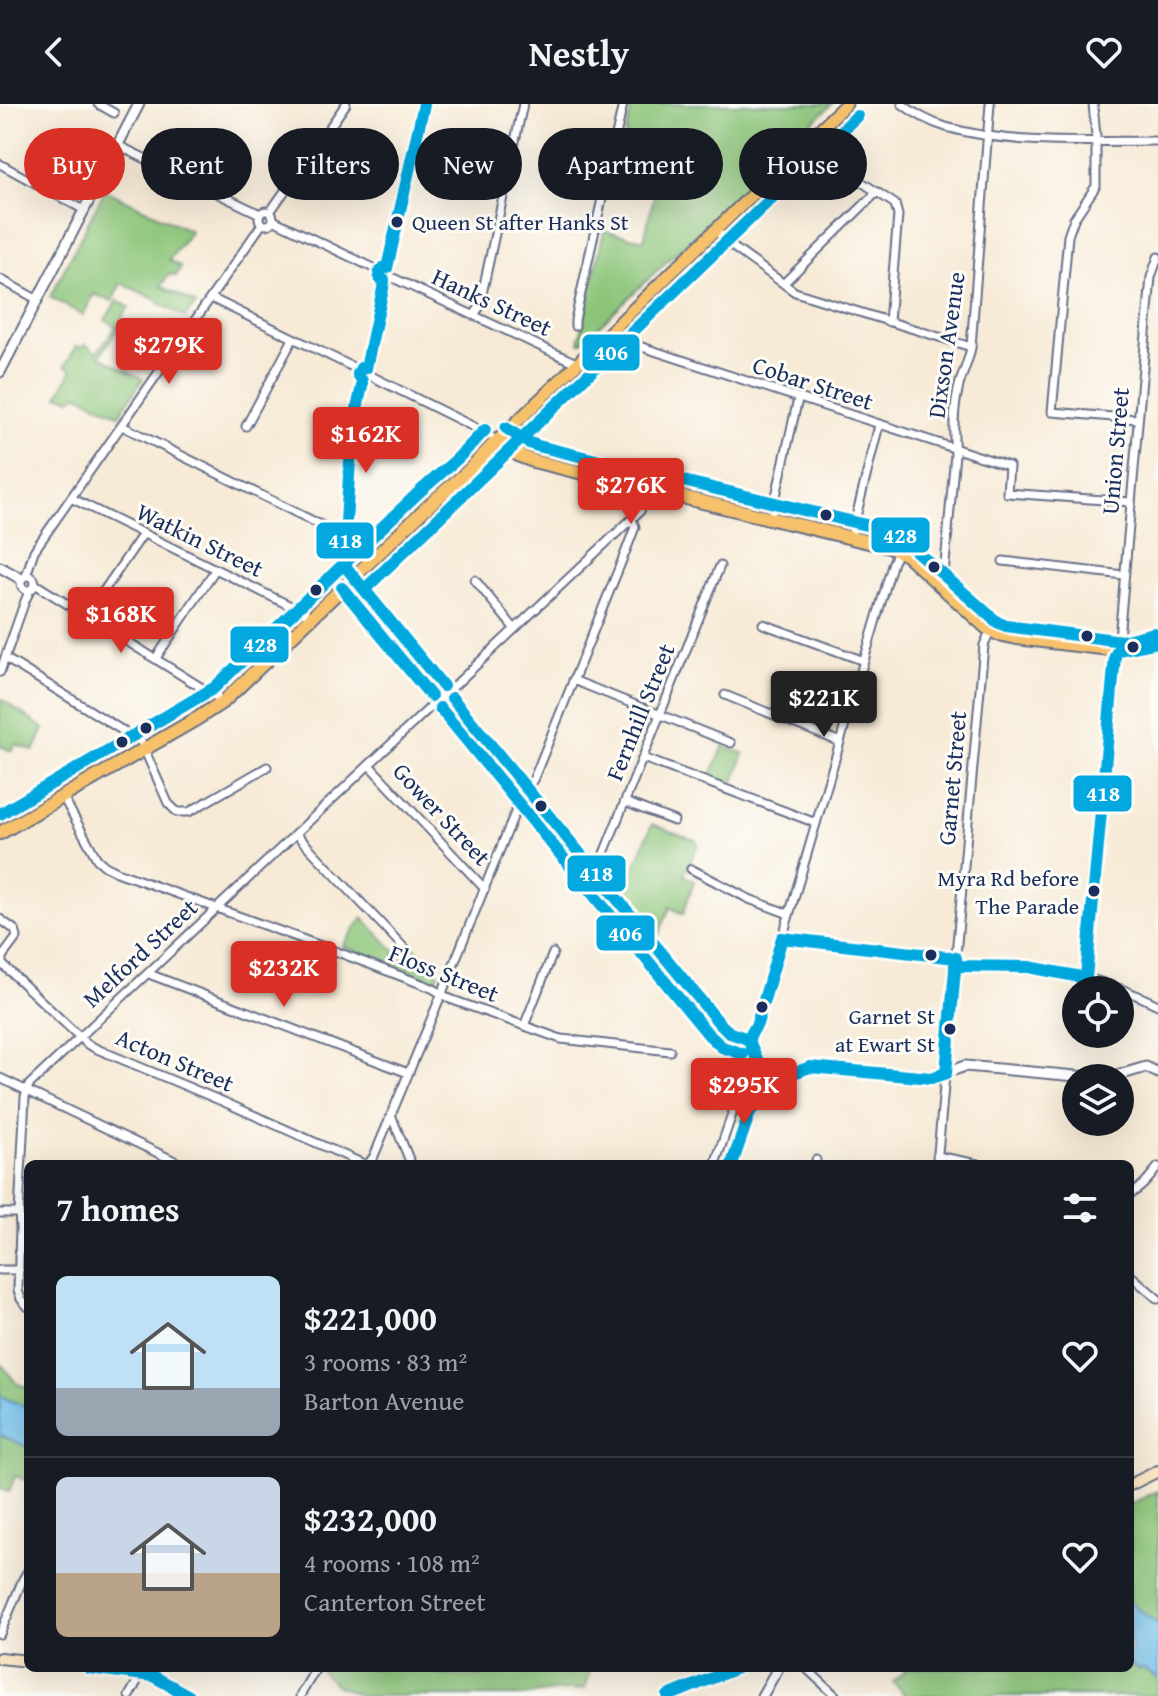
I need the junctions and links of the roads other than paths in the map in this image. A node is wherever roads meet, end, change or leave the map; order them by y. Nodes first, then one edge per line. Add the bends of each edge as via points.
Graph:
1 (98, 104) edge
2 (139, 104) edge
3 (346, 104) edge
4 (424, 104) edge
5 (523, 104) edge
6 (623, 104) edge
7 (846, 104) edge
8 (902, 104) edge
9 (990, 104) edge
10 (1093, 104) edge
11 (114, 113) dead end
12 (821, 128) edge
13 (125, 130) edge
14 (988, 135) junction
15 (1096, 141) junction
16 (1158, 141) edge
17 (125, 149) edge
18 (0, 164) edge
19 (867, 185) edge
20 (877, 192) junction
21 (89, 200) edge
22 (746, 200) edge
23 (84, 210) junction
24 (260, 214) junction
25 (271, 216) junction
26 (262, 224) junction
27 (716, 229) junction
28 (1158, 257) edge
29 (385, 274) junction
30 (0, 279) edge
31 (784, 283) junction
32 (211, 298) junction
33 (38, 300) junction
34 (474, 315) junction
35 (889, 322) junction
36 (575, 326) dead end
37 (605, 335) junction
38 (293, 339) junction
39 (971, 347) junction
40 (576, 363) junction
41 (0, 372) edge
42 (365, 374) junction
43 (798, 399) junction
44 (1138, 419) junction
45 (879, 425) junction
46 (122, 426) junction
47 (246, 426) dead end
48 (497, 441) junction
49 (954, 449) junction
50 (650, 489) junction
51 (71, 498) junction
52 (1131, 502) junction
53 (771, 518) junction
54 (630, 521) junction
55 (143, 534) junction
56 (345, 537) junction
57 (612, 537) junction
58 (851, 537) junction
59 (627, 548) junction
60 (898, 552) junction
61 (1003, 561) dead end
62 (720, 566) dead end
63 (0, 567) edge
64 (215, 570) junction
65 (1124, 575) junction
66 (354, 578) junction
67 (475, 580) dead end
68 (28, 582) junction
69 (943, 587) junction
70 (87, 615) junction
71 (313, 617) junction
72 (763, 624) dead end
73 (514, 628) junction
74 (988, 636) junction
75 (1158, 642) edge
76 (1158, 649) edge
77 (1117, 653) junction
78 (5, 658) junction
79 (156, 658) junction
80 (864, 661) junction
81 (0, 672) edge
82 (573, 680) junction
83 (448, 692) junction
84 (725, 695) dead end
85 (224, 701) junction
86 (661, 714) junction
87 (840, 742) junction
88 (731, 743) dead end
89 (144, 750) junction
90 (643, 758) junction
91 (369, 765) junction
92 (267, 767) dead end
93 (527, 789) junction
94 (63, 797) junction
95 (625, 802) junction
96 (674, 821) dead end
97 (816, 823) junction
98 (0, 833) edge
99 (296, 834) junction
100 (691, 869) dead end
101 (596, 873) junction
102 (485, 889) junction
103 (216, 909) junction
104 (789, 914) junction
105 (0, 919) edge
106 (782, 938) junction
107 (406, 950) dead end
108 (553, 953) dead end
109 (956, 962) junction
110 (149, 974) junction
111 (1076, 976) edge
112 (1086, 976) edge
113 (442, 994) junction
114 (1134, 996) edge
115 (1158, 1005) edge
116 (524, 1026) junction
117 (80, 1037) junction
118 (750, 1041) junction
119 (670, 1051) dead end
120 (408, 1073) junction
121 (946, 1073) junction
122 (1158, 1073) edge
123 (0, 1078) edge
124 (768, 1083) junction
125 (27, 1090) junction
126 (391, 1115) junction
127 (173, 1160) edge
128 (355, 1160) edge
129 (372, 1160) edge
130 (409, 1160) edge
131 (716, 1160) edge
132 (937, 1160) edge
133 (1158, 1167) edge
134 (1158, 1173) edge
135 (1149, 1179) junction
136 (1157, 1186) edge
137 (1134, 1192) edge
138 (0, 1213) edge
139 (19, 1213) junction
140 (0, 1270) edge
141 (19, 1270) junction
142 (1134, 1278) edge
143 (1158, 1299) edge
144 (24, 1302) edge
145 (1158, 1471) edge
146 (1134, 1483) edge
147 (24, 1577) edge
148 (0, 1634) edge
149 (0, 1658) edge
150 (24, 1661) edge
151 (149, 1672) edge
152 (151, 1672) edge
153 (314, 1672) edge
154 (727, 1672) edge
155 (774, 1672) edge
156 (809, 1672) edge
157 (129, 1696) edge
158 (189, 1696) edge
159 (300, 1696) edge
160 (668, 1696) edge
161 (762, 1696) edge
162 (836, 1696) edge

1 - 11 street
2 - 13 street
3 - 25 street
4 - 29 street
5 - 34 street
6 - 36 street
7 - 12 main road
8 - 14 street via 944,126
9 - 14 street, Dixson Avenue
10 - 15 street
14 - 15 street
14 - 39 street, Dixson Avenue
15 - 16 street
15 - 44 street via 1096,186 1068,236 1052,412
17 - 24 street
18 - 23 street
19 - 20 street
20 - 31 street
20 - 35 street via 897,209
21 - 23 street
22 - 27 main road
23 - 33 street
24 - 25 street
24 - 26 street
25 - 26 street via 267,225
25 - 29 street, Hanks Street
26 - 32 street
27 - 31 street
27 - 37 main road
28 - 44 street, Union Street via 1151,277
29 - 34 street, Hanks Street
29 - 42 street
30 - 33 street
31 - 35 street via 795,292
32 - 38 street
32 - 46 street
33 - 41 street
34 - 40 street, Hanks Street
35 - 39 street
37 - 40 main road
37 - 43 street, Cobar Street
38 - 42 street
38 - 47 street
39 - 49 street, Dixson Avenue via 958,388
40 - 48 main road
42 - 48 street
42 - 56 street via 352,431
43 - 45 street, Cobar Street
43 - 53 street
44 - 52 street, Union Street
45 - 49 street, Cobar Street
45 - 58 street
46 - 51 street
46 - 56 street
48 - 50 highway via 533,461
48 - 66 highway
49 - 52 street, Cobar Street via 1009,466 1007,493
49 - 69 street, Dixson Avenue
50 - 53 highway
50 - 54 street, Melford Street
51 - 55 street, Watkin Street
51 - 68 street via 34,551
52 - 65 street, Union Street
53 - 58 highway
54 - 57 street, Melford Street
54 - 59 street via 635,527
55 - 64 street, Watkin Street
55 - 70 street
56 - 66 street via 344,563
57 - 59 street via 622,539
57 - 73 street, Melford Street
58 - 60 highway
59 - 82 street
60 - 69 highway
60 - 74 highway
60 - 80 street
61 - 65 street
62 - 86 street, Fernhill Street
63 - 68 street
64 - 71 street, Watkin Street
64 - 79 street
65 - 77 street, Union Street
66 - 71 highway
66 - 83 street
67 - 73 street
68 - 70 street
68 - 78 street
69 - 77 highway via 998,634
70 - 79 street
71 - 85 highway
72 - 80 street
73 - 83 street, Melford Street
74 - 77 highway via 1002,642
74 - 109 street, Garnet Street
75 - 77 highway
76 - 77 highway via 1134,656
77 - 112 street, Union Street
78 - 81 street
78 - 89 street via 141,742
79 - 85 street
80 - 87 street
82 - 86 street
82 - 93 street
83 - 91 street, Melford Street
83 - 93 street
84 - 87 street
85 - 89 highway
86 - 88 street
86 - 90 street, Fernhill Street
87 - 97 street
89 - 92 street via 168,803 181,813
89 - 94 highway
90 - 95 street, Fernhill Street
90 - 97 street
91 - 99 street, Melford Street
91 - 102 street, Gower Street
93 - 101 street
93 - 102 street
94 - 98 highway
94 - 103 street, Floss Street via 105,866
95 - 96 street
95 - 101 street, Fernhill Street
97 - 104 street
99 - 103 street, Melford Street
99 - 107 street
100 - 104 street
101 - 118 street via 723,1028
102 - 113 street
103 - 110 street, Melford Street
103 - 113 street, Floss Street
104 - 106 street
105 - 117 street, Acton Street via 17,937 2,964
106 - 109 street
106 - 118 street
108 - 116 street
109 - 111 street
109 - 121 street, Garnet Street
110 - 117 street, Melford Street
110 - 120 street
113 - 116 street, Floss Street
113 - 120 street
114 - 115 street
116 - 119 street, Floss Street via 561,1039
117 - 125 street, Melford Street
117 - 128 street, Acton Street via 97,1049
118 - 124 street
120 - 126 street
121 - 122 street via 965,1066 1098,1078 1146,1067
121 - 124 street via 931,1078 810,1067
121 - 132 street, Garnet Street
123 - 125 street
124 - 131 street via 738,1097
125 - 127 street
125 - 139 street
126 - 129 street
126 - 130 street
133 - 135 street
134 - 135 street
135 - 136 street
135 - 137 street
138 - 139 street
139 - 141 street
140 - 141 street
141 - 144 street
142 - 143 street
145 - 146 main road
147 - 148 street
149 - 150 main road
151 - 157 street
152 - 158 main road
153 - 159 street
154 - 160 main road
155 - 161 street
156 - 162 street

